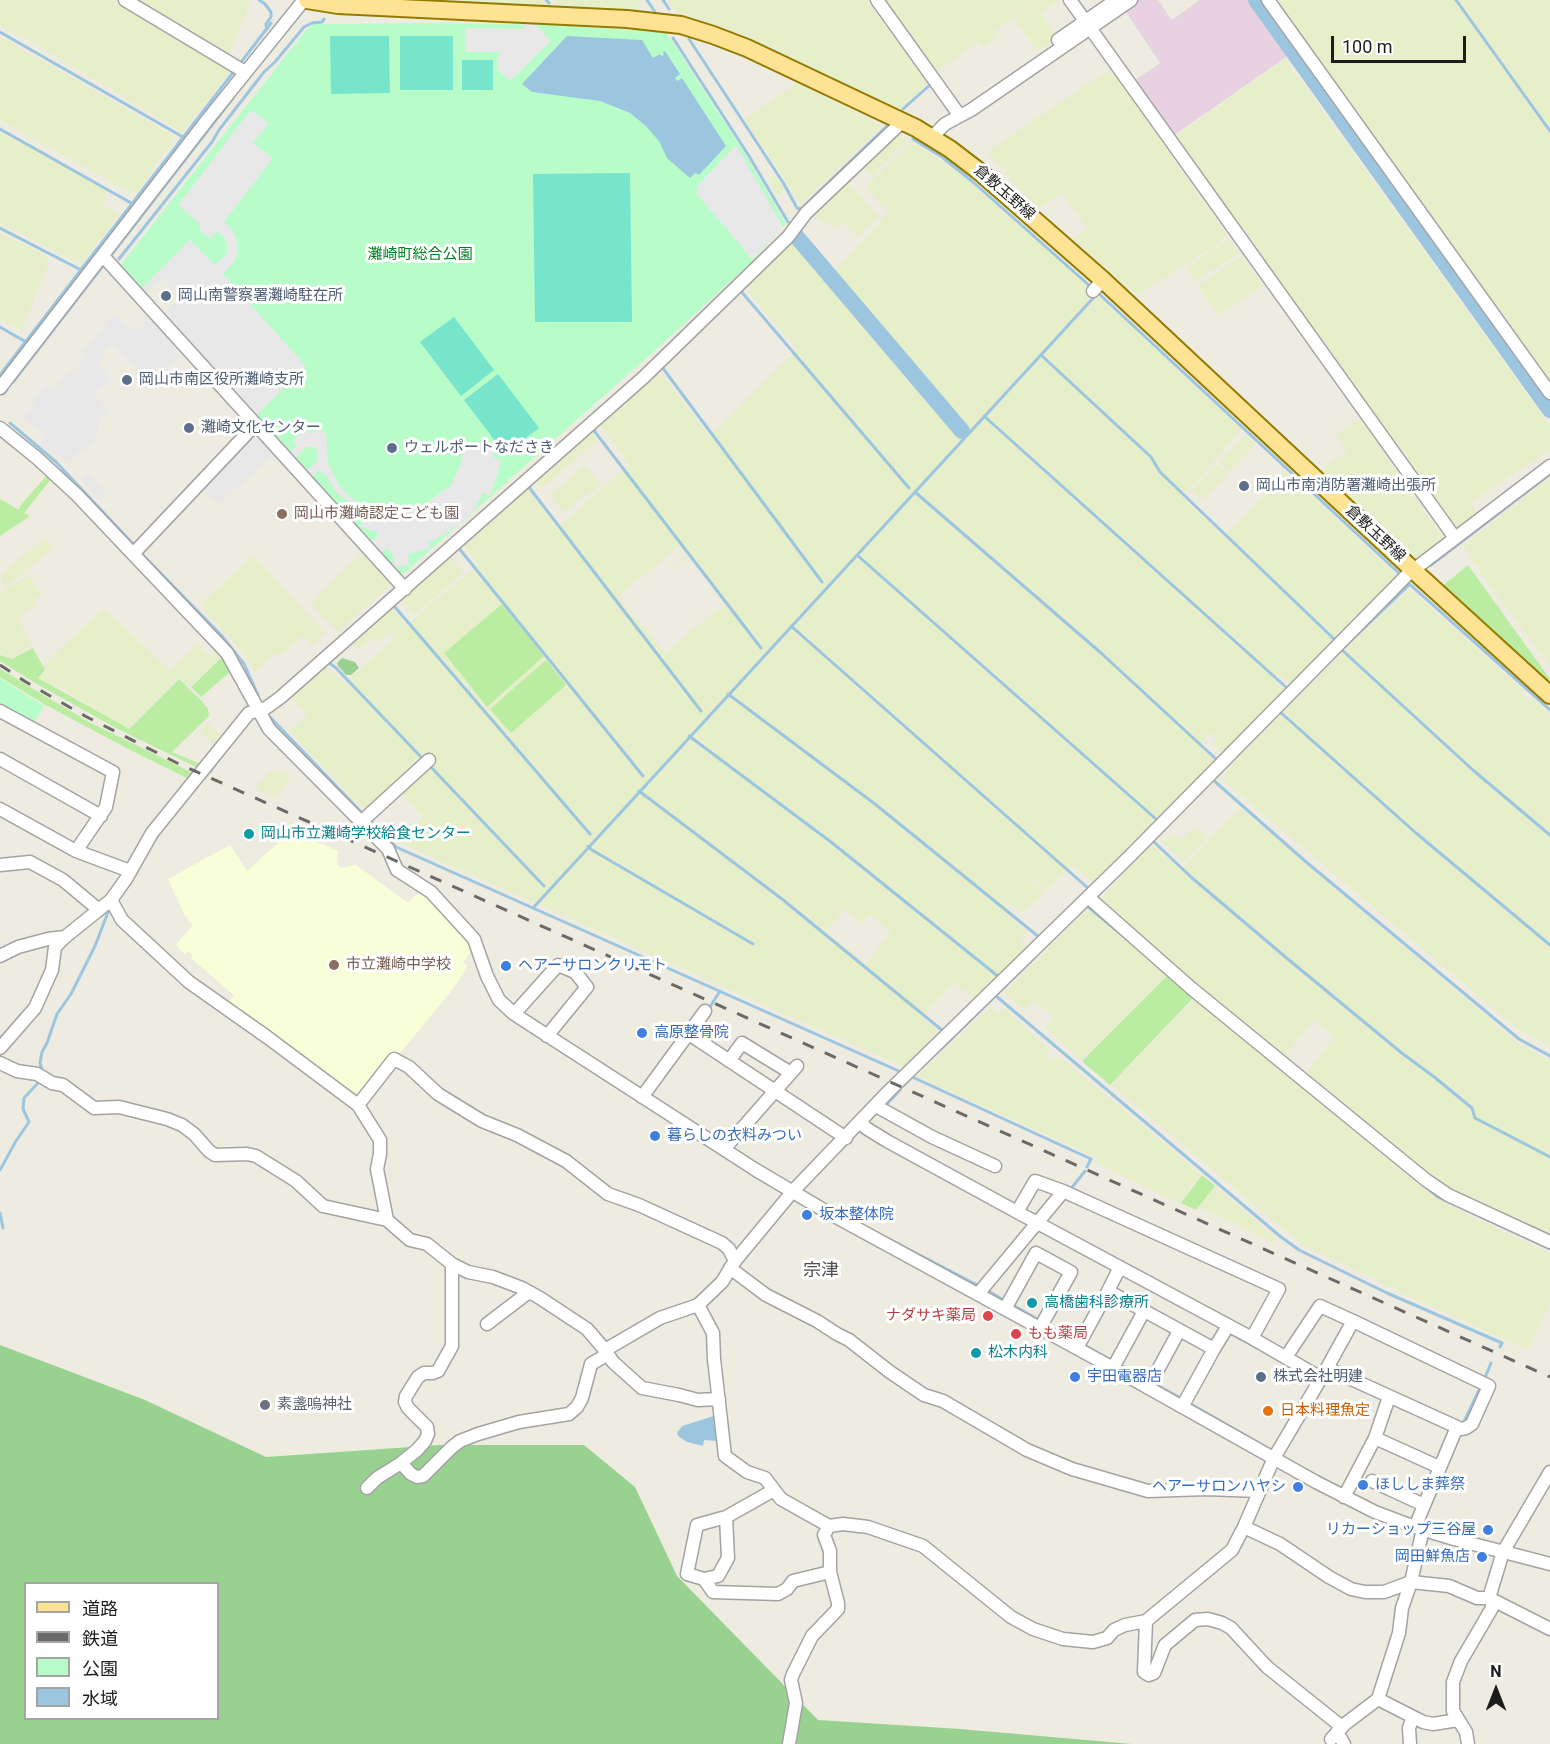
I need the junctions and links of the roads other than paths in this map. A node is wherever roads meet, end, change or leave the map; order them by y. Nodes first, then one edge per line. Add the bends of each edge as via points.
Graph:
1 (125, 0) edge
2 (305, 0) edge
3 (877, 0) edge
4 (1070, 0) edge
5 (1131, 0) edge
6 (1268, 0) edge
7 (1117, 3) edge
8 (1087, 24) junction
9 (241, 69) junction
10 (958, 114) junction
11 (903, 121) junction
12 (932, 137) junction
13 (103, 256) junction
14 (0, 388) edge
15 (1550, 393) edge
16 (255, 425) junction
17 (0, 428) edge
18 (1550, 466) edge
19 (1455, 538) junction
20 (136, 551) junction
21 (1407, 576) junction
22 (405, 589) junction
23 (1550, 695) edge
24 (257, 710) junction
25 (0, 711) edge
26 (0, 759) edge
27 (427, 762) dead end
28 (0, 809) edge
29 (101, 816) junction
30 (364, 819) junction
31 (76, 851) junction
32 (0, 865) edge
33 (130, 871) junction
34 (111, 900) junction
35 (1090, 900) junction
36 (99, 910) junction
37 (65, 937) junction
38 (0, 956) edge
39 (705, 1011) dead end
40 (514, 1014) junction
41 (688, 1034) junction
42 (547, 1036) junction
43 (0, 1048) edge
44 (729, 1061) junction
45 (0, 1063) edge
46 (774, 1091) junction
47 (642, 1097) junction
48 (358, 1106) junction
49 (879, 1108) junction
50 (863, 1125) junction
51 (846, 1138) junction
52 (724, 1149) junction
53 (995, 1166) dead end
54 (793, 1191) junction
55 (1066, 1191) junction
56 (1017, 1212) junction
57 (387, 1220) junction
58 (1040, 1224) junction
59 (1550, 1242) edge
60 (452, 1264) junction
61 (733, 1264) junction
62 (1118, 1271) junction
63 (981, 1290) junction
64 (1108, 1291) junction
65 (529, 1292) junction
66 (698, 1305) junction
67 (1007, 1305) junction
68 (1144, 1311) junction
69 (1353, 1321) junction
70 (487, 1324) dead end
71 (1043, 1324) junction
72 (1226, 1329) junction
73 (1179, 1331) junction
74 (1252, 1338) junction
75 (1079, 1344) junction
76 (1214, 1349) junction
77 (607, 1352) junction
78 (1286, 1357) junction
79 (1115, 1364) junction
80 (1324, 1373) junction
81 (1150, 1384) junction
82 (1389, 1397) junction
83 (719, 1399) junction
84 (1184, 1403) junction
85 (1459, 1430) junction
86 (1375, 1438) junction
87 (1274, 1458) junction
88 (402, 1463) junction
89 (1439, 1467) junction
90 (1550, 1472) edge
91 (1372, 1481) dead end
92 (367, 1488) dead end
93 (774, 1490) junction
94 (1259, 1491) junction
95 (1344, 1497) junction
96 (1424, 1505) junction
97 (726, 1517) junction
98 (829, 1526) junction
99 (1244, 1527) junction
100 (1419, 1528) junction
101 (1503, 1552) junction
102 (1550, 1564) edge
103 (830, 1572) junction
104 (704, 1579) junction
105 (1411, 1582) junction
106 (1490, 1599) junction
107 (1146, 1622) junction
108 (1550, 1629) edge
109 (1378, 1698) junction
110 (1413, 1718) junction
111 (1458, 1720) junction
112 (1336, 1733) junction
113 (789, 1744) edge
114 (1344, 1744) edge
115 (1410, 1744) edge
116 (1468, 1744) edge

1 - 9 street
2 - 9 street
2 - 11 main road, 倉敷玉野線 via 681,25 747,48
3 - 10 street
4 - 8 street
5 - 7 street
6 - 15 street
7 - 8 street
8 - 10 street via 971,110
8 - 19 street
9 - 13 street
10 - 12 street
11 - 12 main road, 倉敷玉野線
11 - 22 street via 644,377
12 - 21 main road, 倉敷玉野線 via 980,172
13 - 14 street
13 - 16 street
16 - 20 street
16 - 22 street
17 - 20 street
18 - 19 street
19 - 21 street
20 - 24 street via 227,653
21 - 23 main road, 倉敷玉野線
21 - 35 street
22 - 24 street via 281,697
24 - 30 street via 269,729
24 - 33 street via 249,713 152,833
25 - 29 street via 113,772 110,795
26 - 29 street
27 - 30 street
28 - 31 street
29 - 31 street
30 - 40 street via 388,849 397,870 431,892 474,939 499,1000
31 - 33 street
32 - 36 street via 30,862 63,880
33 - 34 street
34 - 36 street
34 - 48 street via 122,920 189,982
35 - 49 street via 903,1077
35 - 59 street via 1426,1180 1448,1195
36 - 37 street
37 - 38 street via 18,947
37 - 43 street via 55,947 52,970 35,1008
39 - 41 street
40 - 42 street
40 - 42 street via 558,965 575,972 587,987
41 - 44 street
41 - 47 street
42 - 47 street
44 - 46 street
44 - 46 street via 742,1043 794,1070
45 - 57 street via 63,1085 94,1108 119,1107 182,1125 211,1153 256,1156 296,1181 323,1206
46 - 51 street
46 - 52 street
47 - 52 street
48 - 57 street via 380,1140 377,1168
48 - 61 street via 394,1059 409,1067 438,1094 482,1121 566,1161 608,1194 722,1243 729,1249
49 - 50 street
49 - 53 street
50 - 51 street
50 - 56 street
51 - 54 street
52 - 54 street
54 - 61 street
54 - 63 street via 903,1255
55 - 56 street via 1035,1181
55 - 58 street
55 - 74 street via 1278,1289
56 - 58 street
57 - 60 street via 410,1240 427,1244
58 - 62 street
58 - 63 street
60 - 65 street
60 - 88 street via 452,1346 438,1371 418,1377 406,1395 408,1408 427,1427 428,1434
61 - 66 street via 722,1282
61 - 94 street via 766,1295 849,1340 924,1395 943,1401 1027,1450 1072,1469 1148,1491
62 - 64 street
62 - 72 street
63 - 67 street
64 - 68 street
64 - 75 street
65 - 70 street
65 - 77 street via 587,1329
66 - 77 street via 660,1318
66 - 83 street via 713,1333
67 - 71 street
67 - 71 street via 1036,1253 1071,1272
68 - 73 street
68 - 79 street
69 - 78 street via 1320,1306
69 - 80 street
69 - 85 street via 1489,1386 1472,1424
71 - 75 street
72 - 74 street
72 - 76 street
73 - 76 street
73 - 81 street
74 - 78 street
75 - 79 street
76 - 84 street
77 - 83 street via 642,1388 698,1400
77 - 88 street via 591,1364 582,1398 568,1414 519,1422 460,1441 423,1476 411,1474
78 - 80 street
79 - 81 street
80 - 82 street
80 - 87 street
81 - 84 street
82 - 85 street
82 - 86 street
83 - 93 street via 725,1456 747,1472 765,1478
84 - 87 street
85 - 89 street
86 - 89 street
86 - 95 street
87 - 94 street
87 - 95 street
88 - 92 street
89 - 96 street
90 - 101 street
91 - 96 street
93 - 97 street
93 - 98 street via 781,1499
94 - 99 street
95 - 100 street
96 - 100 street
97 - 104 street via 728,1558 718,1576
97 - 104 street via 697,1525 687,1574
98 - 103 street via 824,1535 830,1551
98 - 107 street via 868,1527 923,1546 1011,1617 1063,1639 1093,1642 1107,1638 1125,1625
99 - 105 street via 1280,1544 1351,1588 1384,1592
99 - 107 street via 1232,1550
100 - 101 street
100 - 105 street
101 - 102 street
101 - 106 street
103 - 104 street via 793,1581 778,1594 713,1592
103 - 113 street via 838,1609 812,1636 792,1674 796,1703
105 - 106 street via 1449,1586
105 - 109 street
106 - 108 street
106 - 111 street via 1492,1608 1455,1672 1452,1702
107 - 112 street via 1144,1672 1149,1675 1154,1673 1165,1645 1195,1620 1222,1623 1232,1628
109 - 110 street
109 - 112 street
110 - 111 street via 1433,1724
110 - 115 street
111 - 116 street
112 - 114 street

